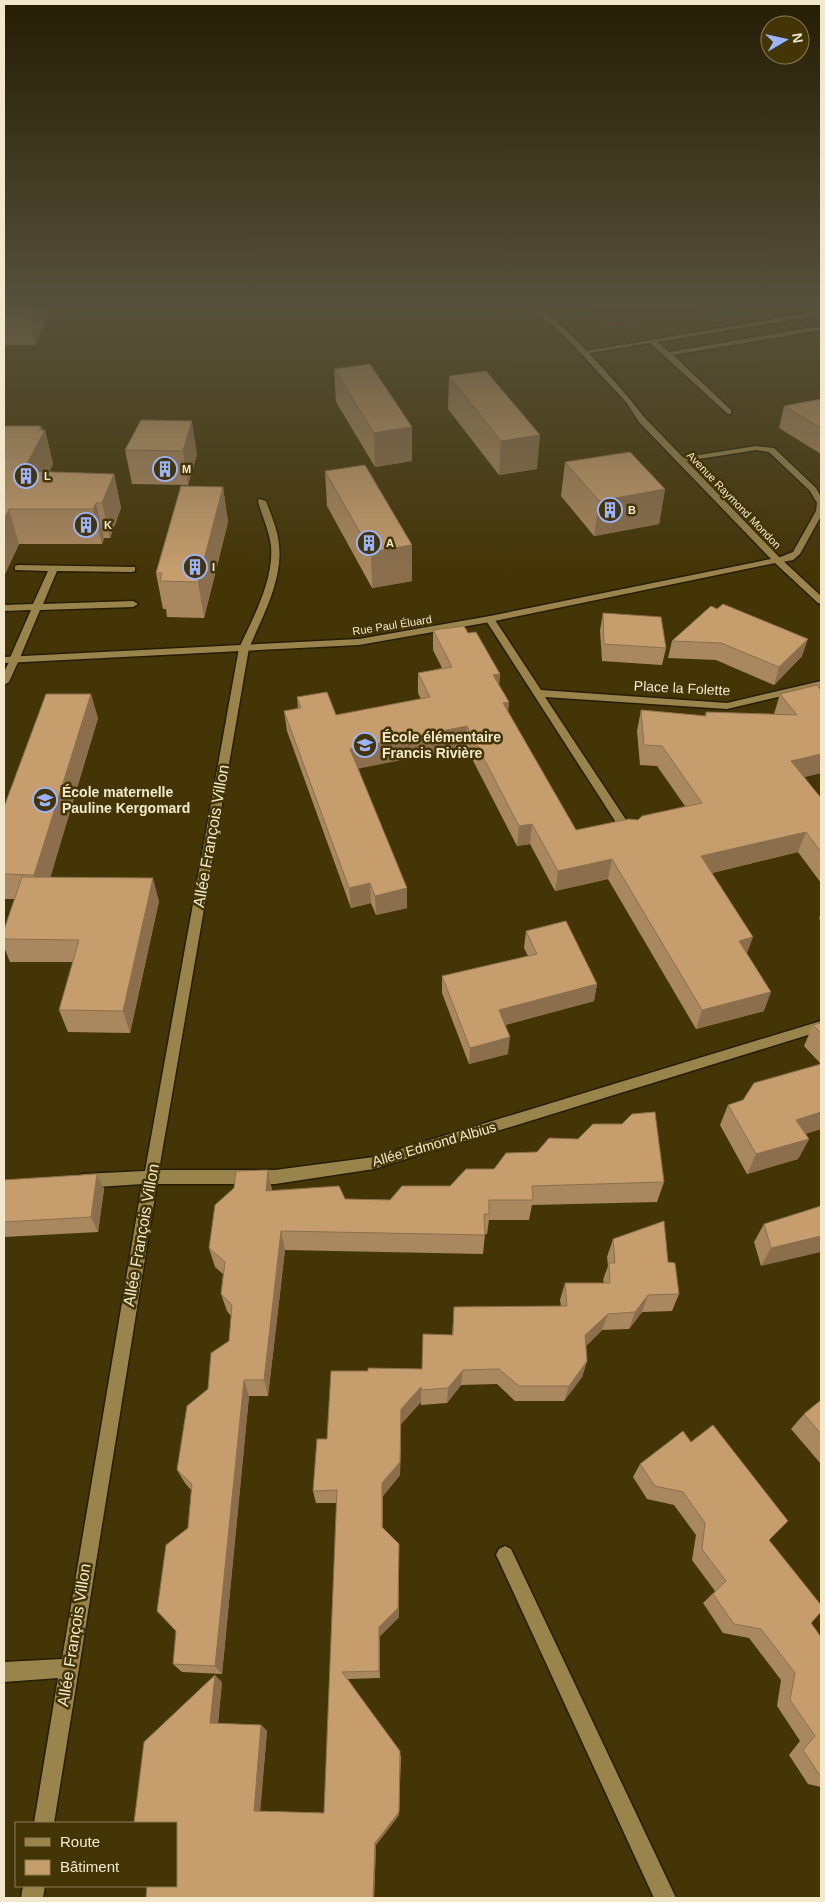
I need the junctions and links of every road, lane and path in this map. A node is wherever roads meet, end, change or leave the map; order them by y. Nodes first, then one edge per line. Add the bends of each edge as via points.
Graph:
1 (623, 395) edge
2 (710, 395) edge
3 (728, 412) dead end
4 (680, 460) junction
5 (262, 501) dead end
6 (777, 560) junction
7 (18, 568) dead end
8 (53, 569) junction
9 (132, 569) dead end
10 (821, 601) edge
11 (133, 604) dead end
12 (38, 607) junction
13 (4, 608) edge
14 (490, 619) junction
15 (244, 648) junction
16 (9, 660) edge
17 (4, 682) edge
18 (821, 684) edge
19 (539, 693) junction
20 (630, 835) edge
21 (821, 1026) edge
22 (151, 1177) junction
23 (72, 1182) edge
24 (505, 1554) dead end
25 (69, 1668) junction
26 (4, 1672) edge
27 (44, 1822) edge
28 (664, 1898) edge

1 - 4 street, Avenue Raymond Mondon
2 - 3 street
4 - 6 street, Avenue Raymond Mondon
4 - 6 street, Rue Paul Éluard via 763,448 776,453 813,490 821,503 820,511 796,554
5 - 15 street, Allée François Villon via 275,547 274,569
6 - 10 street, Avenue Raymond Mondon
6 - 14 street, Rue Paul Éluard
7 - 8 street
8 - 9 street
8 - 12 street
11 - 12 street
12 - 13 street
12 - 16 street
14 - 15 street, Rue Paul Éluard via 359,642
14 - 19 street
15 - 16 street, Rue Paul Éluard
15 - 22 street, Allée François Villon
16 - 17 street
18 - 19 street, Place la Folette via 727,706
19 - 20 street
21 - 22 street, Allée Edmond Albius via 374,1163 275,1177
22 - 23 street, Allée Edmond Albius
22 - 25 street, Allée François Villon
24 - 28 street
25 - 26 street
25 - 27 street, Allée François Villon

